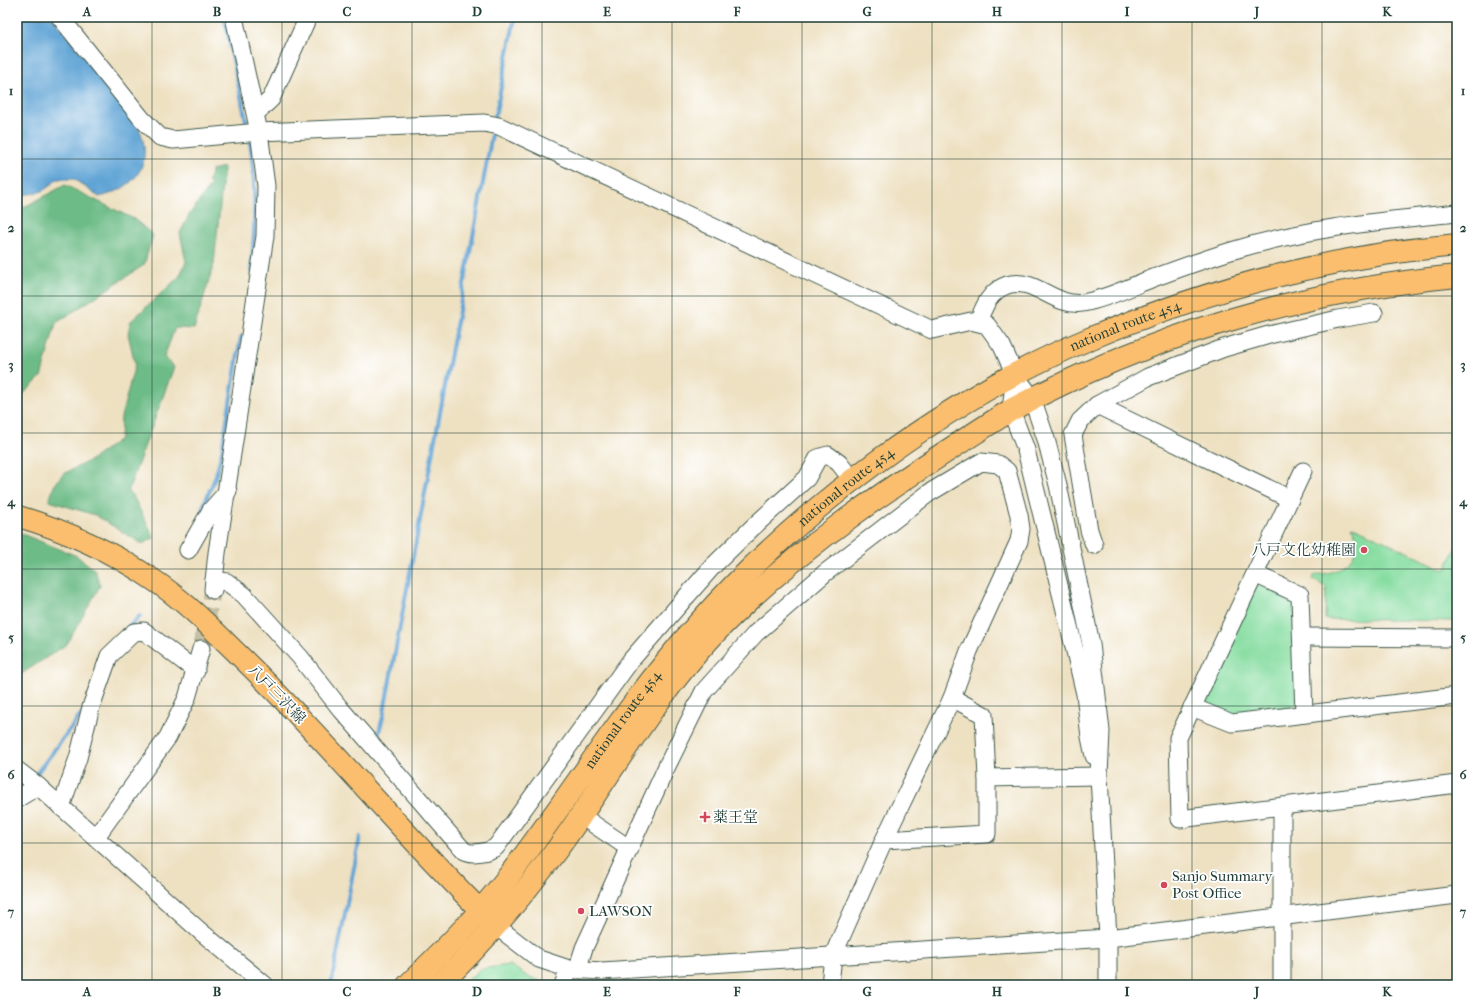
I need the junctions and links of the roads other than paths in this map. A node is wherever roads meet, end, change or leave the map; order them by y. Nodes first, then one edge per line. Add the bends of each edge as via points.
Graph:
1 (60, 17) edge
2 (234, 17) edge
3 (308, 17) edge
4 (256, 113) junction
5 (259, 132) junction
6 (1457, 213) edge
7 (1457, 245) edge
8 (1457, 276) edge
9 (1374, 312) dead end
10 (978, 322) junction
11 (1015, 375) junction
12 (1032, 398) junction
13 (1097, 405) junction
14 (1011, 410) junction
15 (1303, 471) dead end
16 (853, 481) junction
17 (228, 491) junction
18 (1290, 499) junction
19 (17, 516) edge
20 (1094, 545) dead end
21 (188, 550) dead end
22 (1255, 574) junction
23 (1302, 637) junction
24 (1457, 638) edge
25 (201, 649) tunnel mouth
26 (196, 671) junction
27 (1457, 696) edge
28 (952, 698) junction
29 (1192, 707) junction
30 (1304, 714) junction
31 (17, 770) edge
32 (1099, 776) junction
33 (987, 778) junction
34 (1457, 784) edge
35 (38, 786) junction
36 (17, 799) edge
37 (1282, 806) junction
38 (61, 807) junction
39 (580, 815) junction
40 (96, 837) junction
41 (884, 840) junction
42 (630, 850) junction
43 (1457, 895) edge
44 (480, 910) junction
45 (1282, 916) junction
46 (496, 926) junction
47 (1108, 938) junction
48 (834, 956) junction
49 (573, 969) junction
50 (265, 985) edge
51 (408, 985) edge
52 (439, 985) edge
53 (563, 985) edge
54 (830, 985) edge
55 (1108, 985) edge
56 (1282, 985) edge

1 - 5 street via 160,137 185,140
2 - 4 street
3 - 4 street via 271,99
4 - 5 street
5 - 10 street via 484,122 499,126 932,330 971,321
5 - 17 street via 266,186 265,236
6 - 10 street via 1345,225 1268,241 1199,262 1109,295 1074,304 1063,302 1024,283 1016,282 1004,286 990,297
7 - 11 highway, national route 454 via 1400,250 1304,269 1203,297 1088,339
8 - 12 highway, national route 454 via 1365,288 1249,314 1125,357
9 - 13 street via 1338,318 1224,348 1148,377
10 - 11 street via 987,325 994,332
11 - 12 street
11 - 14 street
11 - 16 highway, national route 454 via 911,438
12 - 14 highway, national route 454
12 - 32 street via 1058,485 1091,644 1101,731
13 - 18 street
13 - 20 street via 1080,421 1073,435 1089,530
14 - 32 street via 1026,450 1074,647
14 - 39 highway, national route 454 via 871,504 761,588 713,636 674,681
15 - 18 street
16 - 17 street via 839,463 828,455 818,458 807,478 713,566 631,660 496,847 492,850 467,853 244,595 228,582 214,585
16 - 44 highway, national route 454 via 799,524 697,625 652,679 506,880
17 - 21 street via 211,510
18 - 22 street
19 - 44 main road, 八戸三沢線 via 46,525 119,559 152,579 196,613 269,684
22 - 23 street via 1300,595
22 - 29 street
23 - 24 street
23 - 30 street
25 - 26 street
26 - 38 street via 144,631 134,632 116,648 109,656 91,706 78,758
26 - 40 street via 187,698 168,737
27 - 30 street
28 - 33 street via 984,715
28 - 41 street
28 - 42 street via 969,651 1019,541 1019,515 1007,471 998,464 981,462 930,493 825,573 756,633 704,691
29 - 30 street via 1232,723
29 - 37 street via 1178,738 1180,819
31 - 35 street
32 - 33 street
32 - 47 street
33 - 41 street via 987,834
34 - 37 street
35 - 36 street
35 - 38 street
37 - 45 street
38 - 40 street
39 - 42 street
39 - 46 highway, national route 454 via 558,848
40 - 50 street via 200,931
41 - 48 street
42 - 49 street
43 - 45 street
44 - 46 main road, 八戸三沢線
44 - 51 highway, national route 454
45 - 47 street
45 - 56 street
46 - 49 street via 540,959
46 - 52 highway, national route 454
47 - 48 street
47 - 55 street
48 - 49 street via 602,971
48 - 54 street
49 - 53 street

